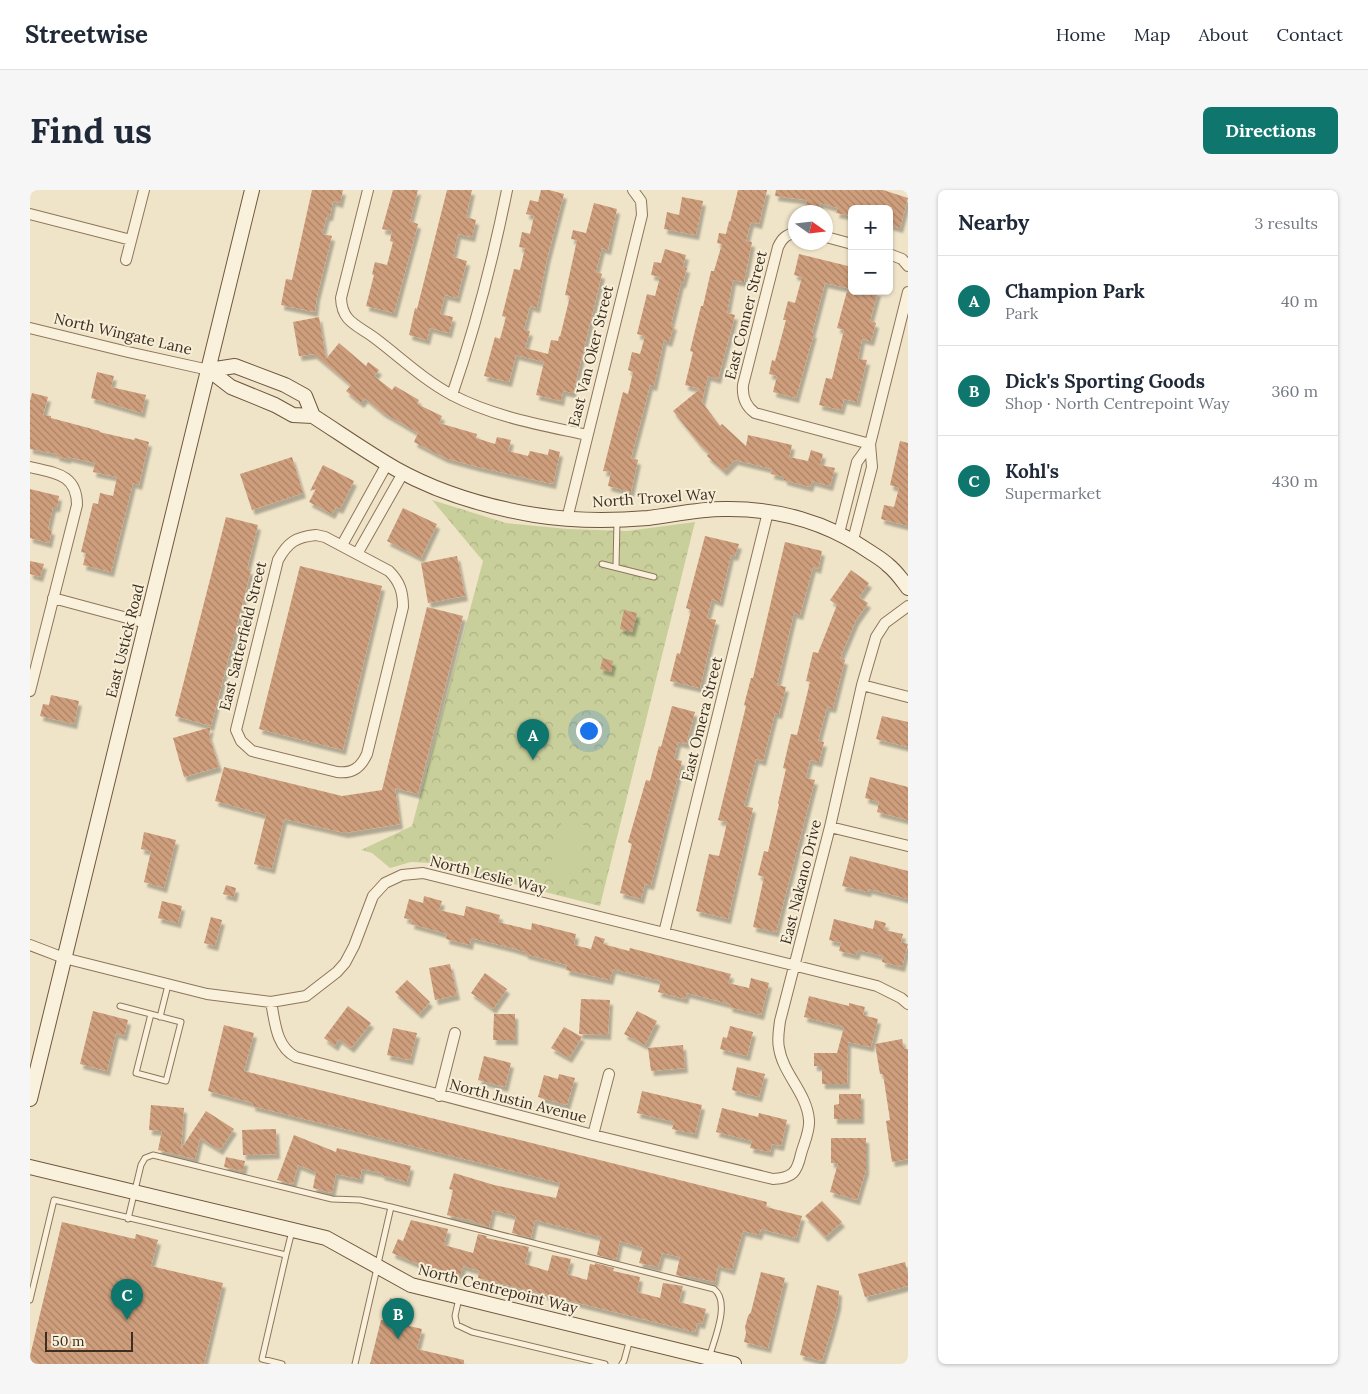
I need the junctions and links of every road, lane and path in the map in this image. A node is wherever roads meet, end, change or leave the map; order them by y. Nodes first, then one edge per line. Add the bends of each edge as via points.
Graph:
1 (144, 190) edge
2 (252, 190) edge
3 (368, 190) edge
4 (507, 190) edge
5 (633, 190) edge
6 (30, 214) edge
7 (788, 236) edge
8 (131, 240) junction
9 (833, 240) edge
10 (848, 243) edge
11 (893, 256) edge
12 (126, 260) dead end
13 (908, 265) edge
14 (908, 292) edge
15 (30, 328) edge
16 (209, 370) junction
17 (452, 395) junction
18 (313, 416) junction
19 (587, 435) junction
20 (870, 444) junction
21 (387, 464) junction
22 (30, 467) edge
23 (403, 473) junction
24 (768, 512) junction
25 (567, 519) junction
26 (617, 520) junction
27 (839, 533) junction
28 (853, 540) junction
29 (342, 545) junction
30 (357, 554) junction
31 (602, 564) dead end
32 (616, 567) junction
33 (654, 577) dead end
34 (908, 588) edge
35 (53, 598) junction
36 (908, 606) edge
37 (146, 623) junction
38 (862, 685) junction
39 (31, 686) edge
40 (908, 697) edge
41 (830, 827) junction
42 (908, 846) edge
43 (664, 933) junction
44 (30, 945) edge
45 (64, 958) junction
46 (795, 965) junction
47 (168, 984) junction
48 (271, 1002) junction
49 (908, 1004) edge
50 (120, 1006) dead end
51 (151, 1014) junction
52 (160, 1017) junction
53 (455, 1033) dead end
54 (609, 1074) dead end
55 (439, 1096) junction
56 (30, 1099) edge
57 (593, 1136) junction
58 (30, 1167) edge
59 (794, 1173) joint
60 (135, 1192) junction
61 (391, 1207) junction
62 (128, 1218) junction
63 (292, 1229) junction
64 (286, 1255) junction
65 (377, 1267) junction
66 (459, 1297) junction
67 (30, 1300) edge
68 (630, 1339) junction
69 (709, 1358) junction
70 (282, 1364) edge
71 (355, 1364) edge
72 (605, 1364) edge
73 (622, 1364) edge
74 (734, 1364) edge

1 - 8 street
2 - 16 street, East Ustick Road
3 - 17 street via 342,298 342,310 349,321
4 - 17 street via 496,248
5 - 19 street, East Van Oker Street via 640,201 642,215
6 - 8 street
7 - 20 street, East Conner Street via 778,247 743,385 743,398 751,410 760,415
8 - 12 street
9 - 10 street
11 - 13 street
14 - 20 street
15 - 16 street, North Wingate Lane
16 - 18 street, North Troxel Way via 230,387 293,415
16 - 18 street via 235,366 285,385 305,396
16 - 37 street, East Ustick Road
17 - 19 street via 510,418
18 - 21 street, North Troxel Way
19 - 25 street, East Van Oker Street
20 - 27 street via 857,462
20 - 28 street via 872,467
21 - 23 street, North Troxel Way
21 - 29 street
22 - 35 street via 59,474 74,488 76,505
23 - 25 street, North Troxel Way via 478,503
23 - 30 street
24 - 26 street, North Troxel Way via 724,509
24 - 27 street, North Troxel Way via 805,520
24 - 43 street, East Omera Street
25 - 26 street, North Troxel Way
26 - 32 lane
27 - 28 street, North Troxel Way
28 - 34 street, North Troxel Way via 888,565
29 - 30 street
29 - 30 street, East Satterfield Street via 325,536 304,536 291,542 278,560 236,724 241,741 252,751 337,772 356,770 368,754 403,607 402,589 397,579 389,571
31 - 32 lane
32 - 33 lane
35 - 37 street
35 - 39 street
36 - 38 street, East Nakano Drive via 885,624 876,637
37 - 45 street, East Ustick Road
38 - 40 street
38 - 41 street, East Nakano Drive
41 - 42 street
41 - 46 street, East Nakano Drive
43 - 46 street, North Leslie Way
43 - 48 street, North Leslie Way via 423,874 402,875 385,883 373,896 354,946 338,972 306,996
44 - 45 street, North Leslie Way
45 - 47 street, North Leslie Way
45 - 56 street, East Ustick Road
46 - 49 street, North Leslie Way via 877,986
46 - 59 street, East Nakano Drive via 778,1035 781,1056 805,1106 809,1122 799,1165
47 - 48 street, North Leslie Way via 207,994
47 - 52 lane
48 - 55 street, North Justin Avenue via 279,1039 286,1051 296,1058
50 - 51 lane
51 - 52 lane
51 - 52 lane via 136,1073 166,1081 182,1022
53 - 55 street
54 - 57 street
55 - 57 street, North Justin Avenue
57 - 59 street, North Justin Avenue via 773,1179
58 - 60 street, North Centrepoint Way
60 - 61 lane via 141,1165 145,1158 153,1155 332,1199 360,1200
60 - 62 lane
60 - 63 street, North Centrepoint Way
61 - 65 lane
61 - 69 lane via 714,1289 720,1296 722,1308
62 - 64 lane
62 - 67 lane via 54,1200
63 - 64 lane
63 - 65 street, North Centrepoint Way via 326,1238
64 - 70 lane via 262,1359
65 - 66 street, North Centrepoint Way via 411,1285
65 - 71 lane
66 - 68 street, North Centrepoint Way
66 - 72 lane via 455,1316 457,1325 472,1332
68 - 69 street, North Centrepoint Way
68 - 73 lane
69 - 74 street, North Centrepoint Way

